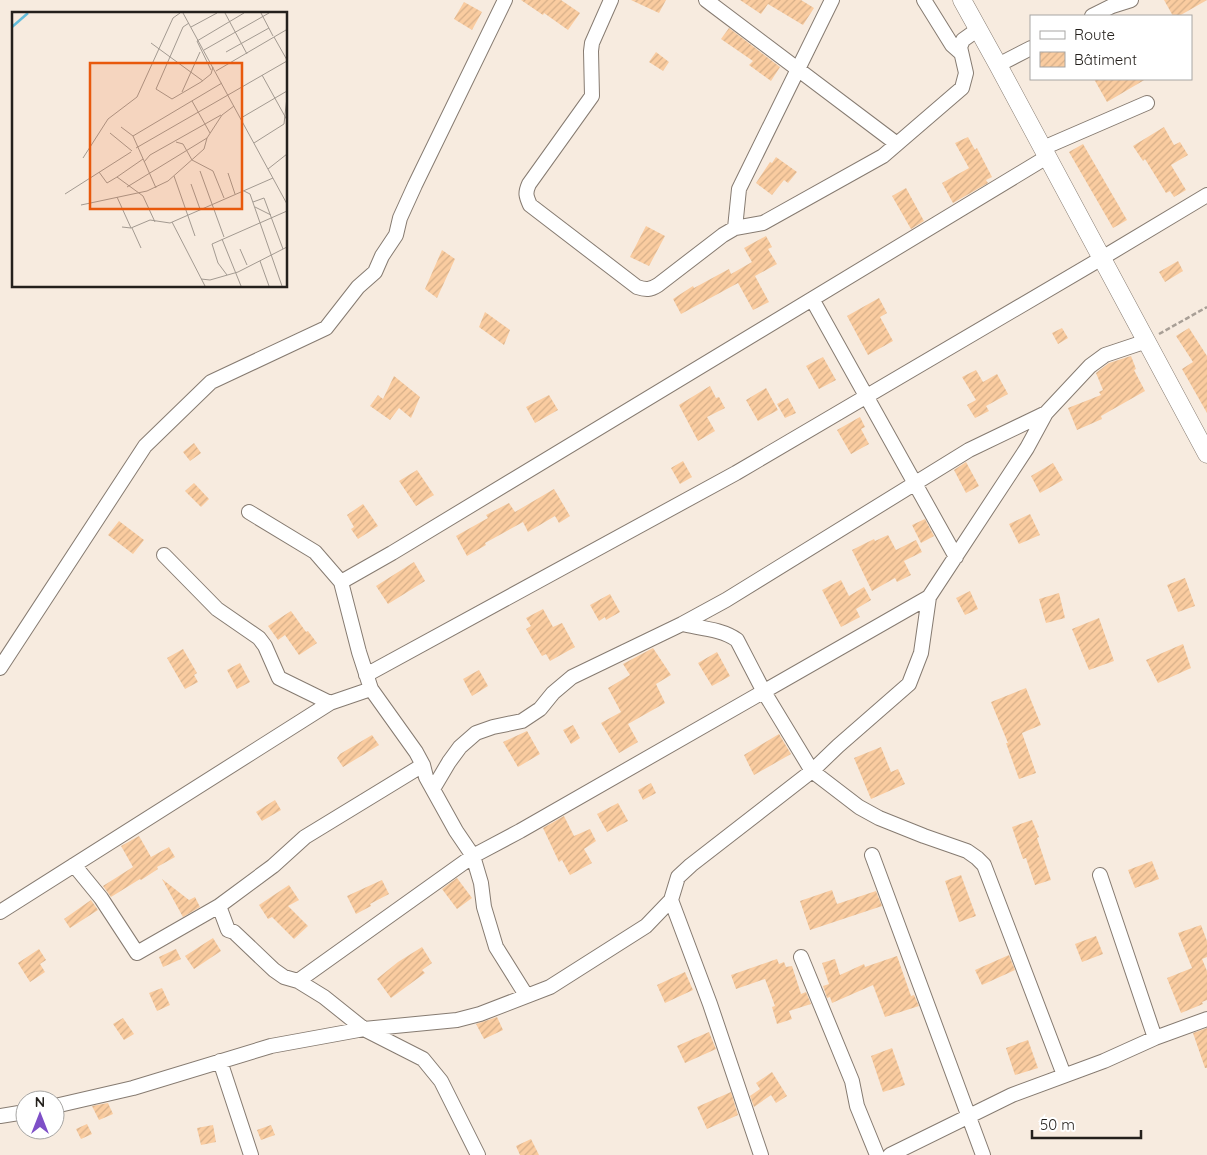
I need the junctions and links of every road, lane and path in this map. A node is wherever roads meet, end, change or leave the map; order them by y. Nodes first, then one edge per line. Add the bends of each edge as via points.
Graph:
1 (505, 0) edge
2 (611, 0) edge
3 (706, 0) edge
4 (832, 0) edge
5 (924, 0) edge
6 (962, 0) edge
7 (1131, 0) edge
8 (1094, 15) edge
9 (977, 30) junction
10 (1030, 48) edge
11 (961, 53) junction
12 (998, 64) junction
13 (798, 69) junction
14 (1147, 103) dead end
15 (897, 144) junction
16 (1045, 153) junction
17 (1207, 195) edge
18 (735, 228) junction
19 (1102, 258) junction
20 (812, 299) junction
21 (1207, 306) edge
22 (1147, 341) junction
23 (866, 397) junction
24 (1046, 413) junction
25 (1205, 444) edge
26 (915, 483) junction
27 (249, 512) dead end
28 (164, 555) dead end
29 (956, 557) junction
30 (341, 582) junction
31 (929, 597) junction
32 (682, 624) junction
33 (0, 668) edge
34 (366, 675) junction
35 (371, 689) junction
36 (764, 692) junction
37 (330, 703) junction
38 (423, 766) junction
39 (812, 771) junction
40 (434, 789) junction
41 (872, 855) dead end
42 (473, 856) junction
43 (74, 865) junction
44 (1100, 876) dead end
45 (671, 900) junction
46 (219, 906) junction
47 (0, 912) edge
48 (801, 957) dead end
49 (298, 981) junction
50 (526, 995) junction
51 (1207, 1019) edge
52 (364, 1029) junction
53 (1155, 1038) junction
54 (220, 1061) junction
55 (1064, 1075) junction
56 (65, 1104) edge
57 (15, 1114) edge
58 (0, 1116) edge
59 (970, 1116) junction
60 (251, 1155) edge
61 (478, 1155) edge
62 (761, 1155) edge
63 (877, 1155) edge
64 (890, 1155) edge
65 (984, 1155) edge

1 - 33 street via 414,185 396,234 375,272 358,287 326,328 211,382 145,446
2 - 18 street via 590,50 592,96 529,184 526,197 530,205 637,287 645,289 658,285
3 - 13 street
4 - 13 street
5 - 11 street via 952,45
6 - 9 street
7 - 8 street
9 - 11 street via 963,40
9 - 12 street
10 - 12 street
11 - 15 street via 966,74 962,88
12 - 16 street
13 - 15 street
13 - 18 street via 739,189
14 - 16 street
15 - 18 street via 883,156 763,223
16 - 19 street
16 - 20 street
17 - 19 street
19 - 22 street
19 - 23 street
20 - 23 street
20 - 30 street
21 - 22 path
22 - 24 street via 1105,355 1090,366
22 - 25 street
23 - 26 street
23 - 34 street via 736,473
24 - 26 street via 969,450
24 - 29 street
26 - 29 street
26 - 32 street
27 - 30 street via 315,552
28 - 37 street via 217,610 259,638 278,678
29 - 31 street
30 - 34 street
31 - 36 street
31 - 39 street via 922,653 909,684
32 - 36 street via 732,636
32 - 40 street via 572,677 540,709 522,721 476,733 460,747
34 - 35 street
35 - 37 street
35 - 38 street
36 - 39 street
36 - 42 street
37 - 43 street
38 - 40 street
38 - 46 street via 305,837 273,866
39 - 45 street via 691,865 678,877
39 - 55 street via 858,808 967,851 984,865
40 - 42 street
41 - 59 street
42 - 49 street
42 - 50 street via 496,947
43 - 46 street via 101,898 137,953
43 - 47 street
44 - 53 street
45 - 50 street via 646,926 625,940 550,987
45 - 62 street
46 - 49 street via 228,930 274,970
48 - 63 street via 852,1081 857,1106
49 - 52 street
50 - 52 street via 457,1020
51 - 53 street
52 - 54 street via 271,1046
52 - 61 street via 422,1059 441,1081
53 - 55 street
54 - 56 street via 133,1088
54 - 60 street
55 - 59 street
57 - 58 street
59 - 64 street
59 - 65 street

